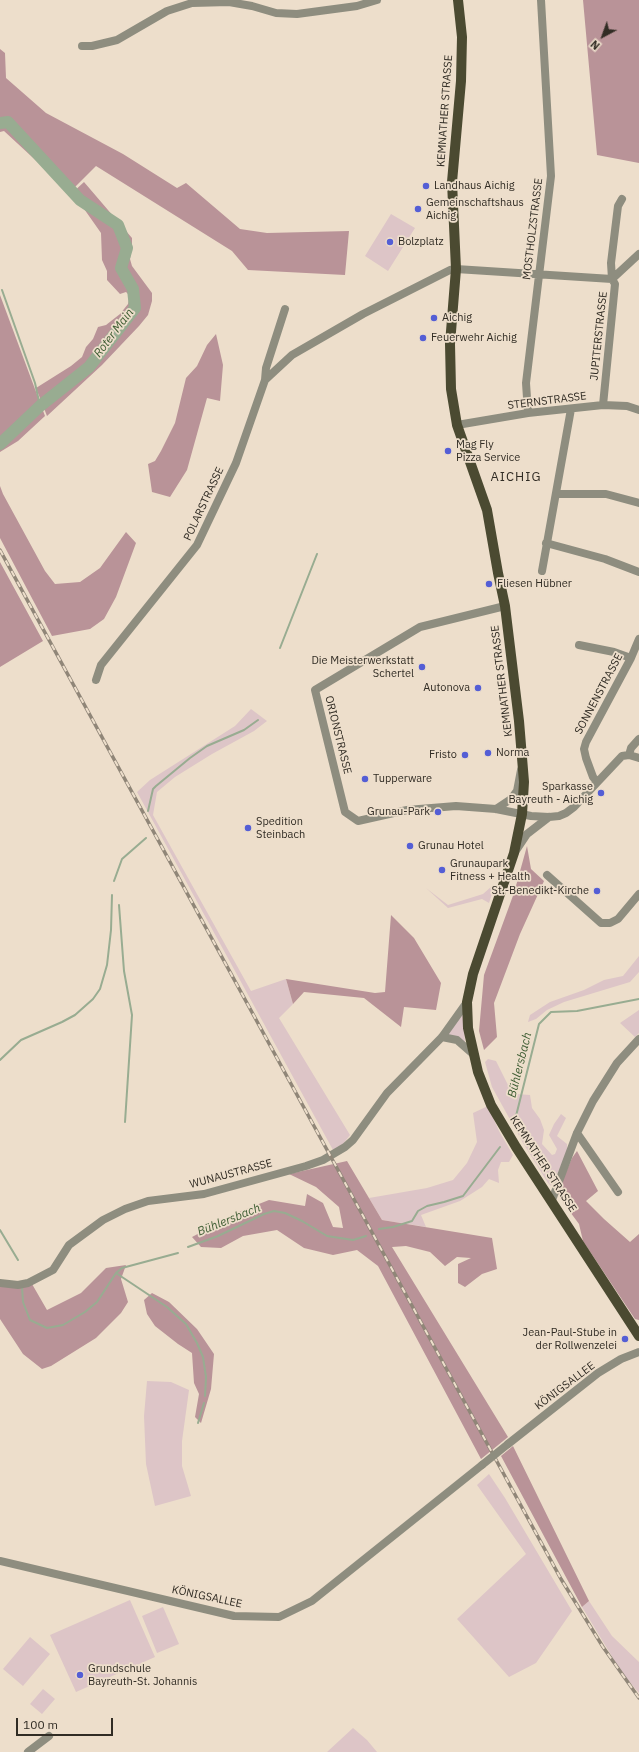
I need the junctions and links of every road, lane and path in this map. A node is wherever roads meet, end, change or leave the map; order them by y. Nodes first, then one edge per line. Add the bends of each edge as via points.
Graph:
1 (377, 0) edge
2 (458, 0) edge
3 (541, 0) edge
4 (82, 46) dead end
5 (622, 199) dead end
6 (639, 254) edge
7 (456, 269) junction
8 (538, 275) junction
9 (612, 279) junction
10 (285, 309) dead end
11 (265, 380) junction
12 (603, 405) junction
13 (571, 409) junction
14 (639, 410) edge
15 (528, 413) junction
16 (457, 425) junction
17 (556, 494) junction
18 (639, 502) edge
19 (546, 543) junction
20 (542, 572) dead end
21 (639, 572) edge
22 (505, 606) junction
23 (639, 639) edge
24 (579, 645) dead end
25 (630, 658) junction
26 (96, 680) dead end
27 (639, 739) edge
28 (629, 755) junction
29 (639, 758) edge
30 (523, 759) junction
31 (597, 782) junction
32 (496, 809) junction
33 (522, 814) junction
34 (549, 817) junction
35 (514, 853) junction
36 (547, 875) dead end
37 (639, 894) edge
38 (467, 1002) junction
39 (442, 1037) junction
40 (639, 1039) edge
41 (473, 1054) junction
42 (577, 1133) junction
43 (618, 1192) dead end
44 (552, 1200) junction
45 (0, 1282) edge
46 (639, 1336) edge
47 (639, 1352) edge
48 (0, 1561) edge
49 (49, 1736) dead end
50 (28, 1752) edge

1 - 4 street via 357,6 297,14 276,13 229,2 192,3 167,11 116,40
2 - 7 main road, KEMNATHER STRASSE via 462,37 461,81 452,182
3 - 8 street, MOSTHOLZSTRASSE via 550,176
5 - 9 street, JUPITERSTRASSE via 618,206 611,263
6 - 9 street
7 - 8 street
7 - 11 street, POLARSTRASSE via 351,320 292,355
7 - 16 main road, KEMNATHER STRASSE via 450,370
8 - 9 street
8 - 15 street, MOSTHOLZSTRASSE via 526,383
9 - 12 street, JUPITERSTRASSE via 615,284
10 - 11 street, POLARSTRASSE via 266,368
11 - 26 street, POLARSTRASSE via 236,463 198,545 101,665
12 - 13 street, STERNSTRASSE
12 - 14 street, STERNSTRASSE via 627,406
13 - 15 street, STERNSTRASSE
13 - 17 street
15 - 16 street, STERNSTRASSE
16 - 22 main road, KEMNATHER STRASSE via 487,510
17 - 18 street via 606,494
17 - 19 street
19 - 20 street
19 - 21 street via 605,559
22 - 30 main road, KEMNATHER STRASSE
22 - 32 street, ORIONSTRASSE via 420,627 315,690 345,812 350,817 358,821 407,810 456,806
23 - 25 street, SONNENSTRASSE
24 - 25 street
25 - 31 street, SONNENSTRASSE via 584,749
27 - 28 street via 631,748
28 - 29 street
28 - 31 street via 622,756
30 - 32 street via 517,791 511,799
30 - 33 main road, KEMNATHER STRASSE
31 - 34 street via 566,813
32 - 33 street, ORIONSTRASSE
33 - 34 street, ORIONSTRASSE
33 - 35 main road, KEMNATHER STRASSE
34 - 35 street via 527,834
35 - 38 main road, KEMNATHER STRASSE via 473,974
36 - 37 street via 601,923 610,923 618,919
38 - 39 street, WUNAUSTRASSE
38 - 41 main road, KEMNATHER STRASSE
39 - 41 street via 457,1040
39 - 45 street, WUNAUSTRASSE via 387,1093 353,1140 323,1160 204,1194 148,1201 125,1209 85,1232 69,1245 53,1270 28,1283 18,1285
40 - 42 street via 617,1063 592,1101
41 - 44 main road, KEMNATHER STRASSE via 491,1105
42 - 43 street
42 - 44 street
44 - 46 main road, KEMNATHER STRASSE
47 - 48 street, KÖNIGSALLEE, bridge via 598,1373 312,1601 279,1618 234,1616
49 - 50 street

